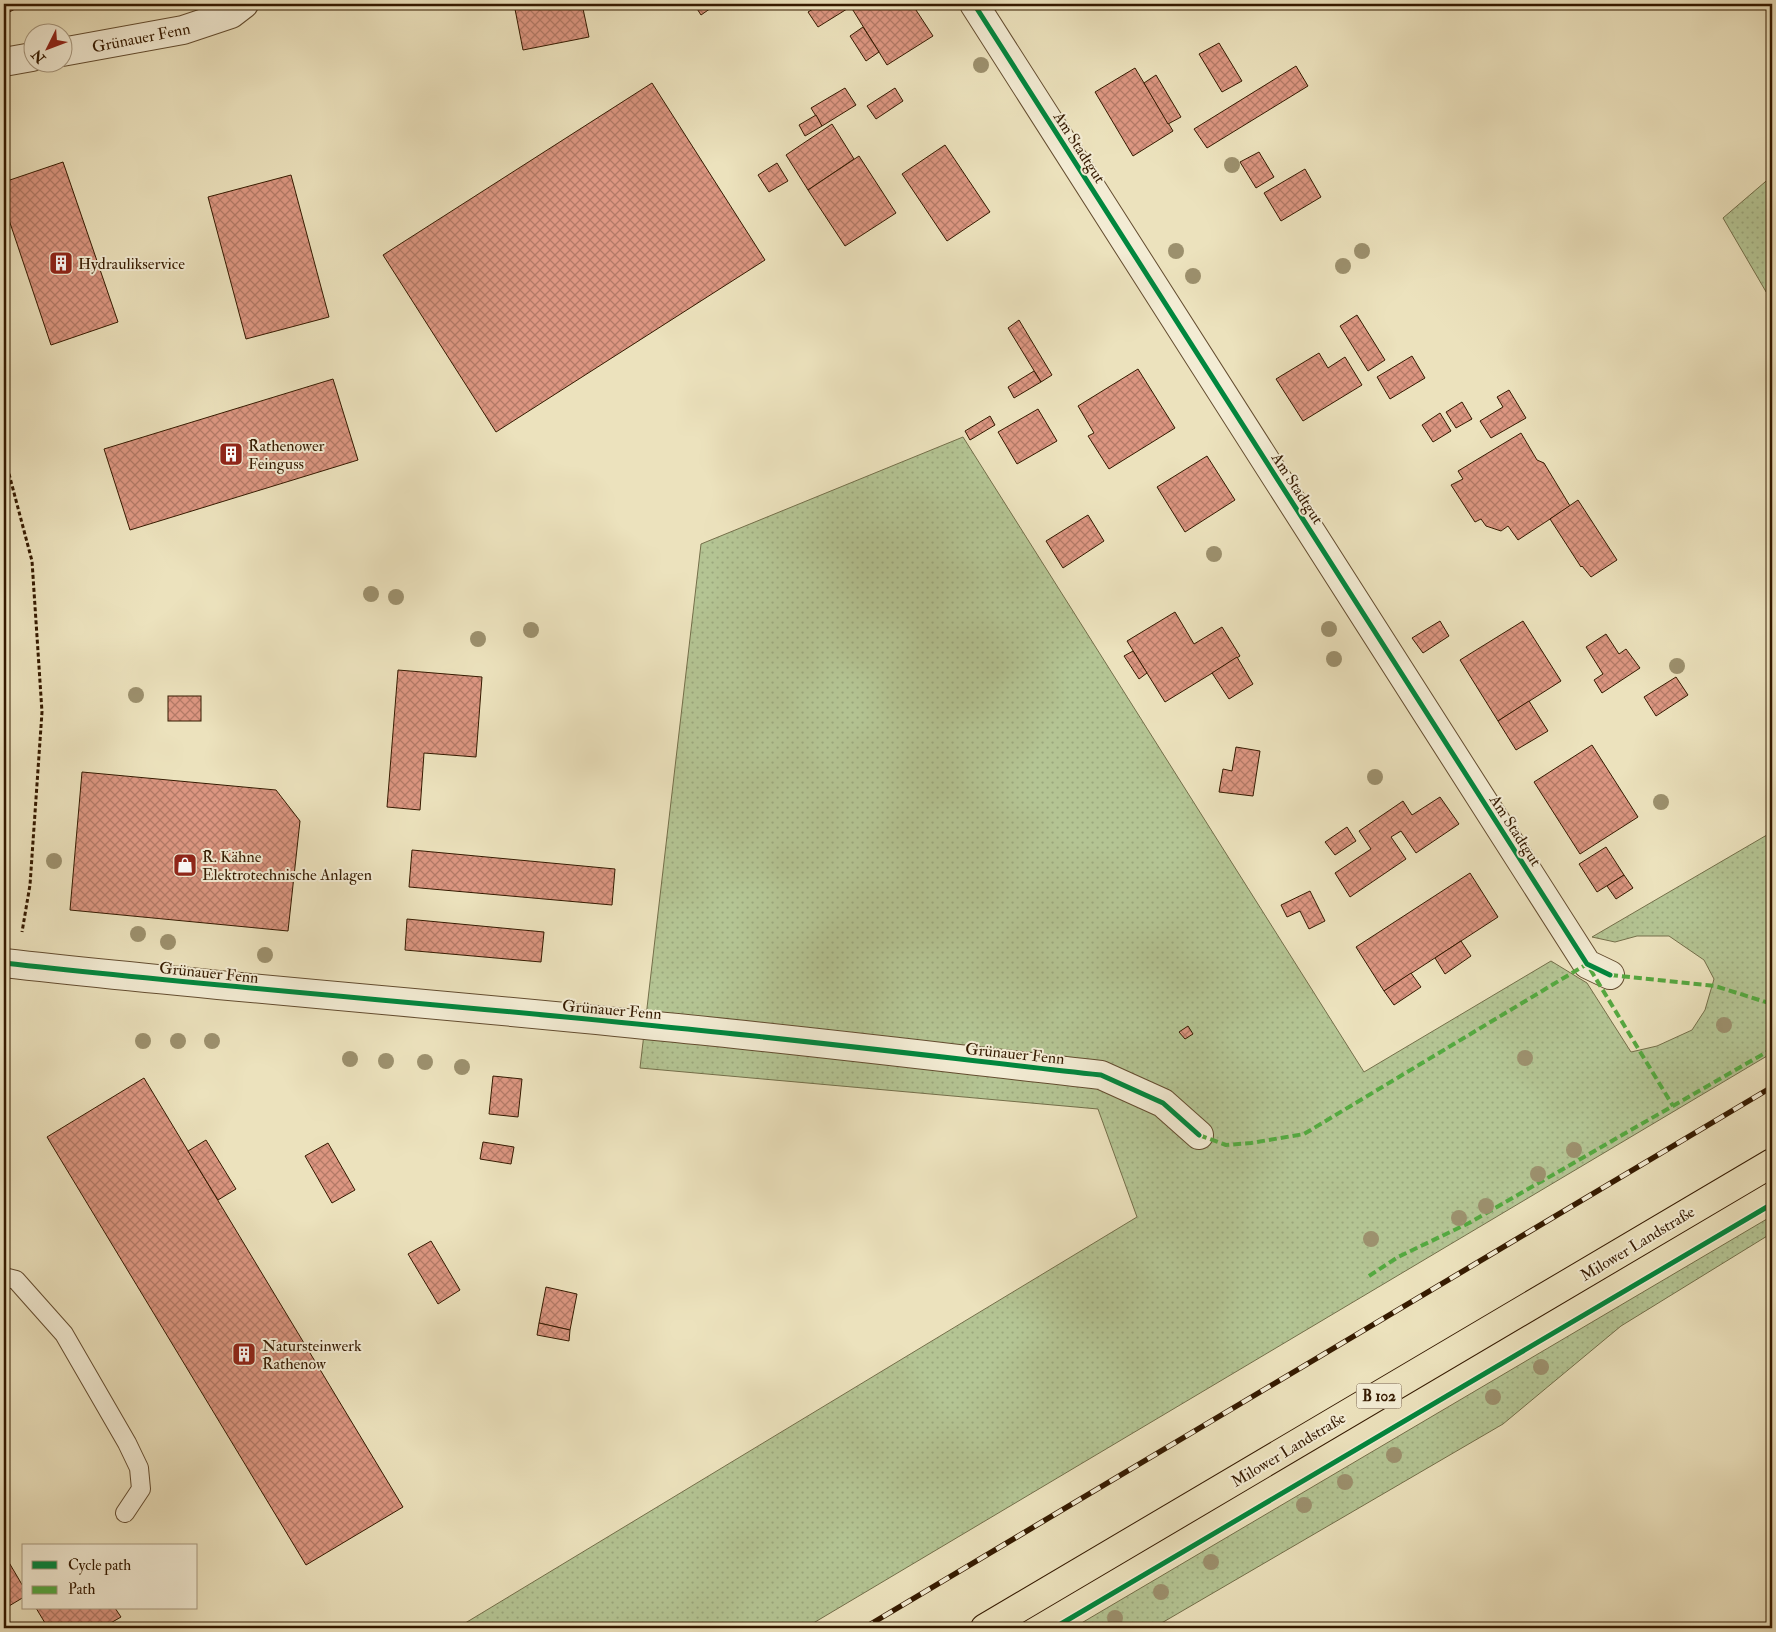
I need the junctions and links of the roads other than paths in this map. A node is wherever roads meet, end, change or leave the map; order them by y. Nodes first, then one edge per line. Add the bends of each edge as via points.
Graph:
1 (244, 4) edge
2 (974, 4) edge
3 (72, 50) edge
4 (22, 59) edge
5 (4, 62) edge
6 (10, 964) edge
7 (1610, 975) dead end
8 (1199, 1135) dead end
9 (1772, 1163) edge
10 (4, 1277) edge
11 (125, 1513) dead end
12 (985, 1628) edge

1 - 3 street, Grünauer Fenn via 231,14 183,30
2 - 7 street, Am Stadtgut via 1587,964
4 - 5 street
6 - 8 street, Grünauer Fenn via 666,1026 1101,1075 1163,1103
9 - 12 main road, Milower Landstraße / B 102
10 - 11 lane via 16,1280 64,1334 127,1443 139,1468 141,1489

